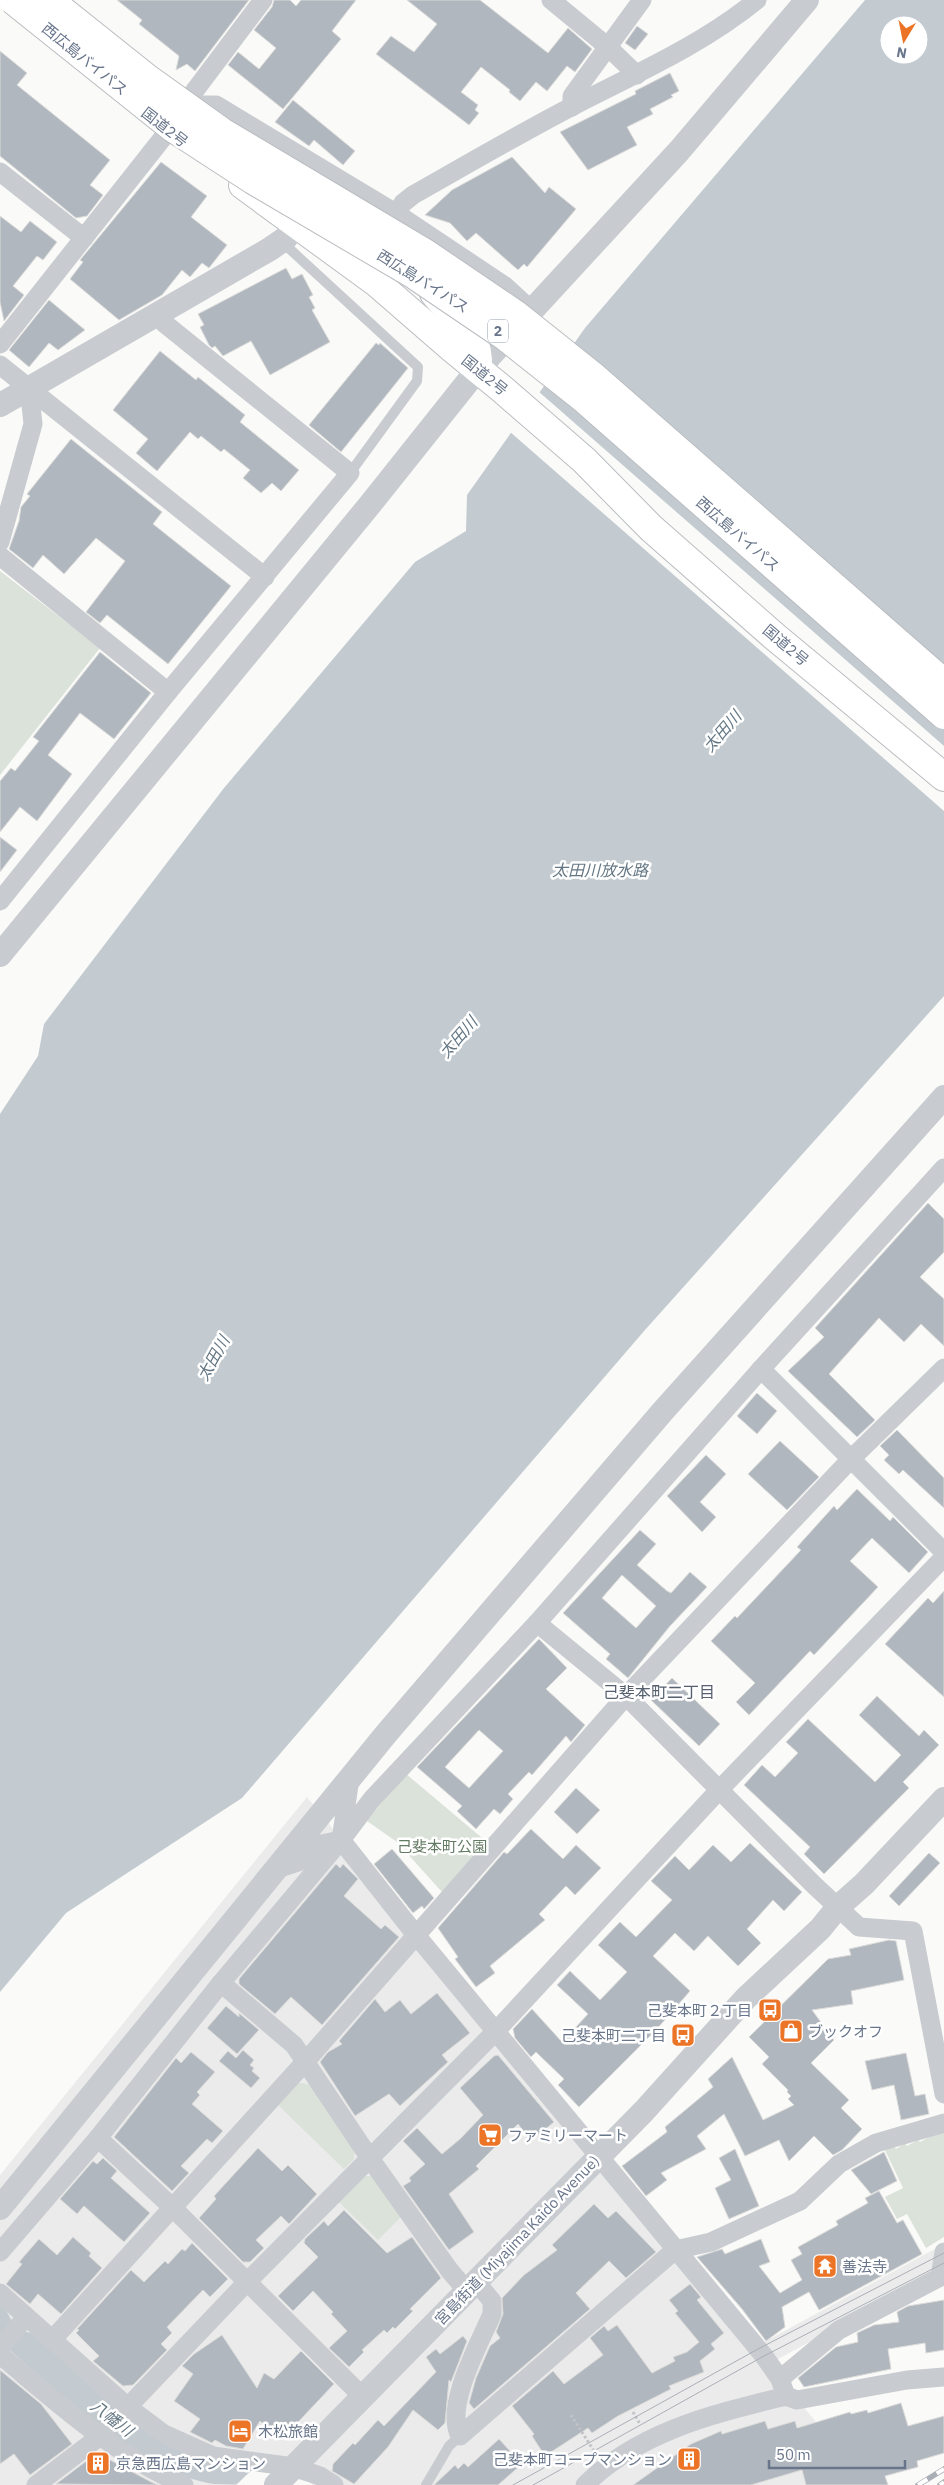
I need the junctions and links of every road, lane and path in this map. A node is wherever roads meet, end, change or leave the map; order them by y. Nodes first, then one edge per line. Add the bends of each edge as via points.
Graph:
1 (4, 0) edge
2 (13, 0) edge
3 (50, 0) edge
4 (262, 0) edge
5 (551, 0) edge
6 (642, 0) edge
7 (756, 0) edge
8 (807, 0) edge
9 (608, 47) junction
10 (637, 75) junction
11 (184, 105) junction
12 (572, 107) junction
13 (169, 130) junction
14 (0, 172) edge
15 (396, 214) junction
16 (287, 232) junction
17 (84, 238) junction
18 (390, 246) junction
19 (531, 310) junction
20 (158, 312) junction
21 (512, 331) junction
22 (0, 344) edge
23 (0, 365) edge
24 (478, 370) junction
25 (29, 387) junction
26 (0, 405) edge
27 (350, 473) junction
28 (0, 542) edge
29 (0, 556) edge
30 (265, 577) junction
31 (944, 683) edge
32 (168, 692) junction
33 (944, 708) edge
34 (944, 714) edge
35 (944, 777) edge
36 (0, 900) edge
37 (0, 955) edge
38 (944, 1097) edge
39 (944, 1168) edge
40 (944, 1368) edge
41 (761, 1369) junction
42 (851, 1459) junction
43 (944, 1552) edge
44 (944, 1558) edge
45 (537, 1623) junction
46 (626, 1696) junction
47 (350, 1778) junction
48 (720, 1788) junction
49 (944, 1799) edge
50 (341, 1840) junction
51 (274, 1870) junction
52 (838, 1907) junction
53 (416, 1935) junction
54 (222, 1983) junction
55 (496, 2031) junction
56 (305, 2062) junction
57 (944, 2094) edge
58 (944, 2122) edge
59 (98, 2138) junction
60 (370, 2157) junction
61 (599, 2157) junction
62 (172, 2207) junction
63 (0, 2208) edge
64 (675, 2250) junction
65 (0, 2252) edge
66 (944, 2252) edge
67 (942, 2276) edge
68 (247, 2282) junction
69 (472, 2286) junction
70 (0, 2293) edge
71 (22, 2321) junction
72 (52, 2340) junction
73 (0, 2347) edge
74 (0, 2355) edge
75 (944, 2377) edge
76 (783, 2388) junction
77 (364, 2397) junction
78 (126, 2410) junction
79 (571, 2415) dead end
80 (101, 2434) junction
81 (460, 2436) junction
82 (587, 2437) dead end
83 (285, 2476) edge
84 (36, 2485) edge
85 (184, 2485) edge
86 (334, 2485) edge
87 (426, 2485) edge
88 (585, 2485) edge

1 - 13 highway, 国道2号
2 - 34 highway, 西広島バイパス / 2, bridge via 174,128 253,180 413,274 506,336 583,398
3 - 11 highway, 国道2号 / 2
3 - 31 highway, 西広島バイパス / 2, bridge via 148,79 222,132 425,253 523,320 594,377
4 - 11 street
5 - 9 street
6 - 9 street
7 - 10 street via 738,16
8 - 19 street via 678,150
9 - 10 street
9 - 12 street via 572,96
10 - 12 street
11 - 15 street via 216,105
11 - 18 highway, 国道2号 / 2 via 227,139
12 - 15 street via 413,195
13 - 16 highway, 国道2号
13 - 17 street
14 - 17 street
15 - 18 street
15 - 19 street via 505,286
16 - 20 street
16 - 24 highway, 国道2号 via 377,283
16 - 27 lane via 418,367 417,381
17 - 22 street
18 - 21 highway, 国道2号 / 2 via 487,308
18 - 24 highway via 473,336 479,354
19 - 21 street
20 - 25 street
20 - 27 street via 164,323
21 - 24 street
21 - 33 highway, 国道2号 / 2, bridge
23 - 25 street
24 - 35 highway, 国道2号 via 584,460 651,528 774,636
24 - 37 street
25 - 26 street
25 - 28 street via 33,424
25 - 30 street
27 - 30 street
29 - 32 street
30 - 32 street
32 - 36 street
38 - 47 street via 664,1412
39 - 41 street
40 - 42 street
41 - 42 street
41 - 45 street
42 - 43 street
42 - 46 street
44 - 48 street
45 - 46 street
45 - 50 street via 372,1799
46 - 48 street
46 - 53 street
47 - 50 street
47 - 51 street
48 - 52 street
48 - 55 street
49 - 52 street, 宮島街道 (Miyajima Kaido Avenue)
50 - 51 street via 321,1844 298,1862
50 - 53 street
50 - 54 street
51 - 63 street
52 - 57 street via 859,1927 912,1931
52 - 61 street, 宮島街道 (Miyajima Kaido Avenue) via 820,1929 746,1998
53 - 55 street
53 - 56 street
54 - 56 street via 294,2044
54 - 59 street
55 - 60 street
55 - 61 street
56 - 60 street
56 - 62 street
58 - 64 street via 876,2144 840,2164 800,2201 711,2242
59 - 62 street
59 - 65 street
60 - 68 street
60 - 69 street via 450,2270
61 - 64 street
61 - 69 street, 宮島街道 (Miyajima Kaido Avenue)
62 - 68 street
62 - 72 street
64 - 76 street via 764,2356
64 - 81 street
66 - 67 street
67 - 76 street via 839,2330
68 - 77 street
68 - 78 street
69 - 77 street, 宮島街道 (Miyajima Kaido Avenue)
69 - 81 street via 492,2301 492,2314 458,2397 455,2428
70 - 71 street
71 - 72 street
71 - 73 street
72 - 78 street
74 - 80 street
75 - 76 street via 797,2400
76 - 88 street via 684,2424 622,2455
77 - 83 street, 宮島街道 (Miyajima Kaido Avenue)
78 - 80 street
78 - 83 street via 164,2434 213,2456
79 - 82 path
80 - 84 street
80 - 85 street via 131,2458
81 - 87 lane via 449,2446
83 - 86 street via 320,2476

